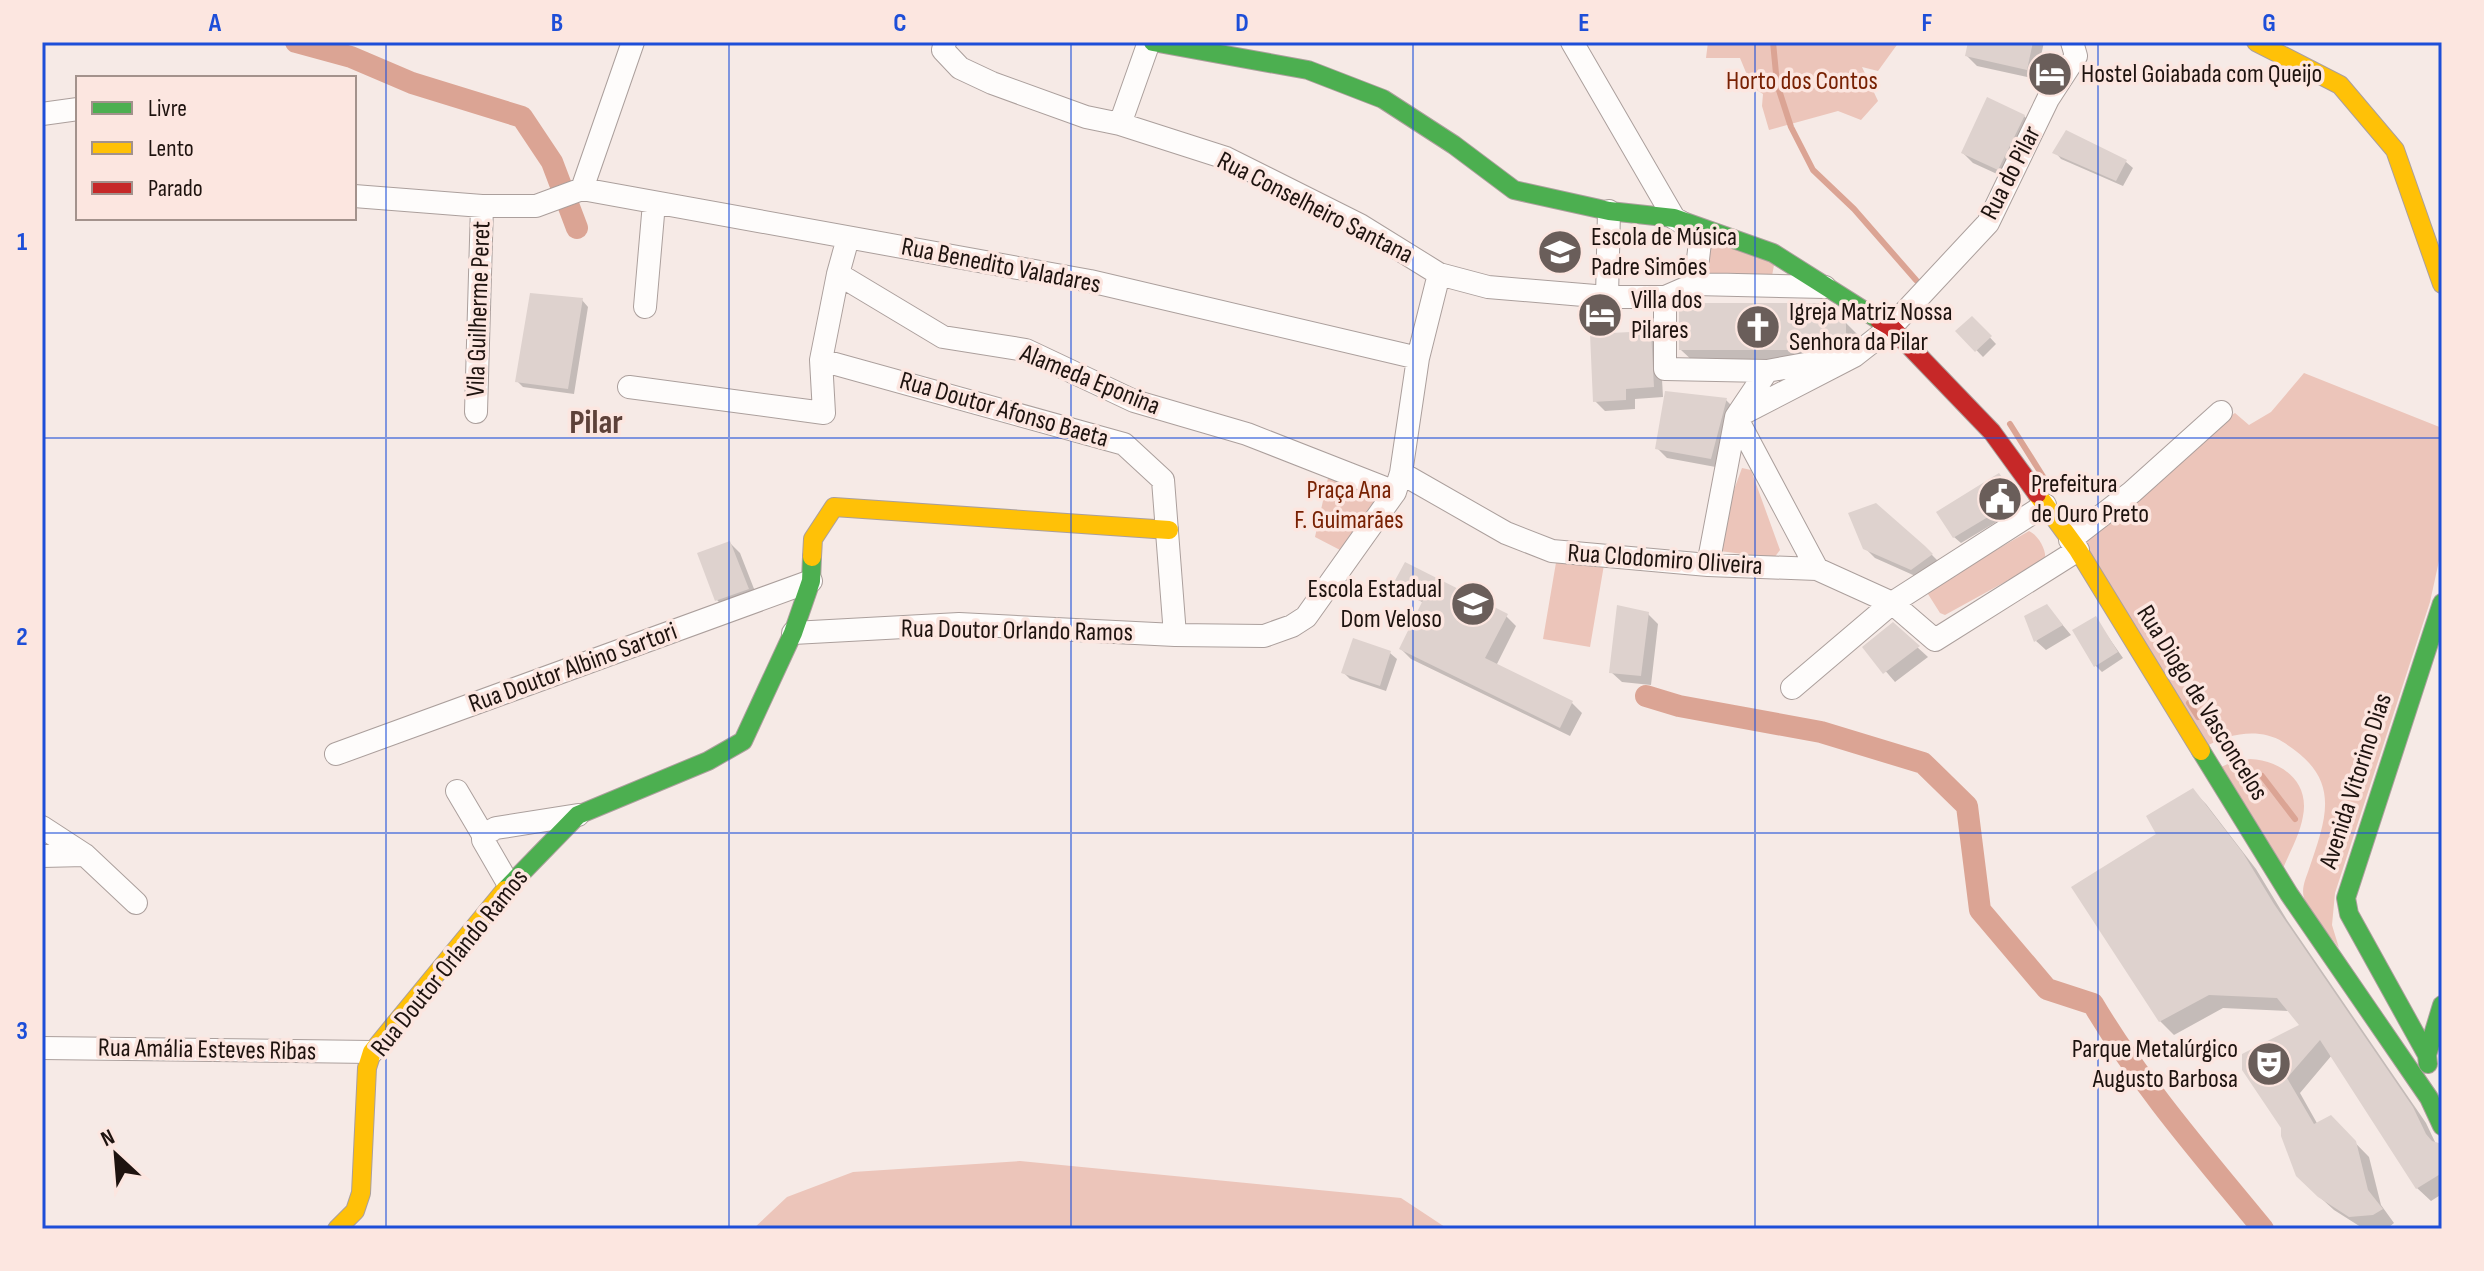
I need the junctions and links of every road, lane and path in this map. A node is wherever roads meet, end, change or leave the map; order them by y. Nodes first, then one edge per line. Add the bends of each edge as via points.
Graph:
1 (633, 42) edge
2 (945, 42) edge
3 (1151, 42) edge
4 (1572, 42) edge
5 (2072, 42) edge
6 (2256, 42) edge
7 (76, 109) edge
8 (42, 114) edge
9 (1120, 124) junction
10 (578, 190) junction
11 (356, 196) edge
12 (654, 203) junction
13 (482, 206) junction
14 (1609, 211) junction
15 (1674, 218) junction
16 (848, 238) junction
17 (838, 274) junction
18 (1439, 274) junction
19 (1695, 284) junction
20 (2442, 284) edge
21 (1838, 294) junction
22 (1607, 297) junction
23 (1665, 297) junction
24 (645, 307) dead end
25 (1891, 327) junction
26 (1854, 356) junction
27 (1418, 358) junction
28 (821, 360) junction
29 (1767, 371) junction
30 (629, 387) dead end
31 (476, 412) dead end
32 (2221, 412) dead end
33 (1736, 417) junction
34 (1398, 482) junction
35 (2045, 505) junction
36 (1169, 530) junction
37 (2074, 545) junction
38 (1708, 565) junction
39 (1817, 569) junction
40 (811, 581) junction
41 (1892, 603) junction
42 (2442, 603) edge
43 (793, 633) junction
44 (1175, 635) junction
45 (1792, 688) dead end
46 (336, 754) dead end
47 (457, 791) dead end
48 (578, 815) junction
49 (42, 827) edge
50 (483, 835) junction
51 (85, 855) junction
52 (42, 856) edge
53 (509, 885) junction
54 (136, 903) dead end
55 (2442, 1005) edge
56 (42, 1048) edge
57 (372, 1052) junction
58 (2427, 1055) junction
59 (2429, 1098) junction
60 (2442, 1126) edge
61 (337, 1229) edge

1 - 10 street
2 - 9 street, Rua Conselheiro Santana via 943,50 960,68 992,83
3 - 9 street
3 - 14 street, Rua Diogo de Vasconcelos via 1308,70 1383,99 1514,190
4 - 15 street
5 - 25 street, Rua do Pilar via 2076,56 2048,99 1988,223
6 - 20 street via 2340,85 2395,150
7 - 8 street
9 - 18 street, Rua Conselheiro Santana via 1226,158 1360,225
10 - 12 street, Rua Benedito Valadares
10 - 13 street via 536,206
11 - 13 street
12 - 16 street, Rua Benedito Valadares
12 - 24 street
13 - 31 street, Vila Guilherme Peret
14 - 15 street, Rua Diogo de Vasconcelos
14 - 22 street
15 - 19 street via 1701,234
15 - 21 street, Rua Diogo de Vasconcelos via 1773,253
16 - 17 street
16 - 27 street, Rua Benedito Valadares via 1090,281
17 - 28 street
17 - 34 street, Alameda Eponina via 943,337 1026,350 1134,401
18 - 22 street, Rua Conselheiro Santana via 1488,287
18 - 27 street
19 - 21 street via 1824,286
19 - 23 street
21 - 25 street, Rua Diogo de Vasconcelos
22 - 23 street, Rua Conselheiro Santana
23 - 29 street via 1665,369
25 - 26 street, Rua do Pilar
25 - 35 street, Rua Diogo de Vasconcelos via 1992,432
26 - 29 street
26 - 33 street, Rua do Pilar
27 - 34 street
28 - 30 street via 824,413
28 - 36 street, Rua Doutor Afonso Baeta via 1124,444 1163,480
29 - 33 street
32 - 37 street
33 - 38 street
33 - 39 street
34 - 38 street, Rua Clodomiro Oliveira via 1552,551
34 - 44 street, Rua Doutor Orlando Ramos via 1306,617 1264,636
35 - 37 street, Rua Diogo de Vasconcelos
35 - 41 street
36 - 40 street via 834,507 813,539
36 - 44 street, Rua Doutor Afonso Baeta
37 - 41 street, Rua Clodomiro Oliveira via 1935,640
37 - 59 street, Rua Diogo de Vasconcelos via 2289,894
38 - 39 street, Rua Clodomiro Oliveira
39 - 41 street, Rua Clodomiro Oliveira
40 - 43 street
40 - 46 street, Rua Doutor Albino Sartori
41 - 45 street
42 - 58 street, Avenida Vitorino Dias via 2346,898
43 - 44 street, Rua Doutor Orlando Ramos via 959,624
43 - 48 street, Rua Doutor Orlando Ramos via 743,741
47 - 50 street
48 - 50 street via 496,828
48 - 53 street, Rua Doutor Orlando Ramos
49 - 51 street
50 - 53 street
51 - 52 street
51 - 54 street
53 - 57 street, Rua Doutor Orlando Ramos
55 - 58 street
56 - 57 street, Rua Amália Esteves Ribas
57 - 61 street, Rua Doutor Orlando Ramos via 361,1193 355,1211
58 - 59 street
59 - 60 street, Rua Diogo de Vasconcelos

